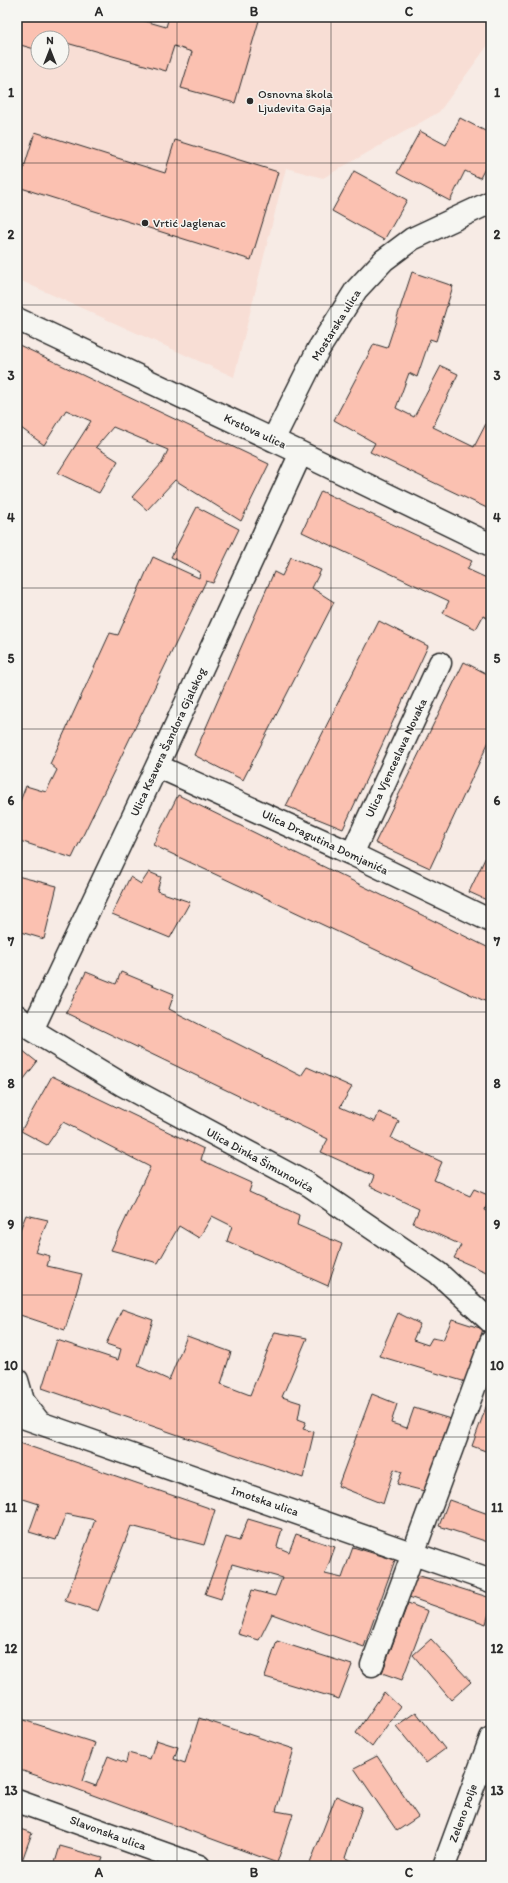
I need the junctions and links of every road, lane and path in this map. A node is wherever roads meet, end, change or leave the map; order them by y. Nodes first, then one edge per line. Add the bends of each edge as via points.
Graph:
1 (491, 202) edge
2 (17, 319) edge
3 (273, 440) junction
4 (301, 453) junction
5 (491, 545) edge
6 (440, 663) dead end
7 (157, 766) junction
8 (352, 854) junction
9 (491, 921) edge
10 (24, 1023) edge
11 (491, 1322) edge
12 (491, 1342) edge
13 (17, 1380) edge
14 (17, 1414) edge
15 (40, 1422) junction
16 (412, 1553) junction
17 (491, 1581) edge
18 (372, 1665) dead end
19 (491, 1738) edge
20 (17, 1801) edge
21 (199, 1866) edge
22 (444, 1866) edge

1 - 3 street, Mostarska ulica via 412,239 384,260 356,290 318,350
2 - 3 street, Krstova ulica
3 - 4 street, Krstova ulica
4 - 5 street, Krstova ulica
4 - 7 street, Ulica Ksavera Šandora Gjalskog
6 - 8 street, Ulica Vjenceslava Novaka
7 - 8 street, Ulica Dragutina Domjanića
7 - 10 street, Ulica Ksavera Šandora Gjalskog
8 - 9 street, Ulica Dragutina Domjanića
10 - 11 street, Ulica Dinka Šimunovića via 123,1085 309,1185 438,1273
12 - 16 street
13 - 15 street via 24,1401
14 - 15 street, Imotska ulica
15 - 16 street, Imotska ulica
16 - 17 street, Imotska ulica
16 - 18 street
19 - 22 street, Zeleno polje
20 - 21 street, Slavonska ulica

